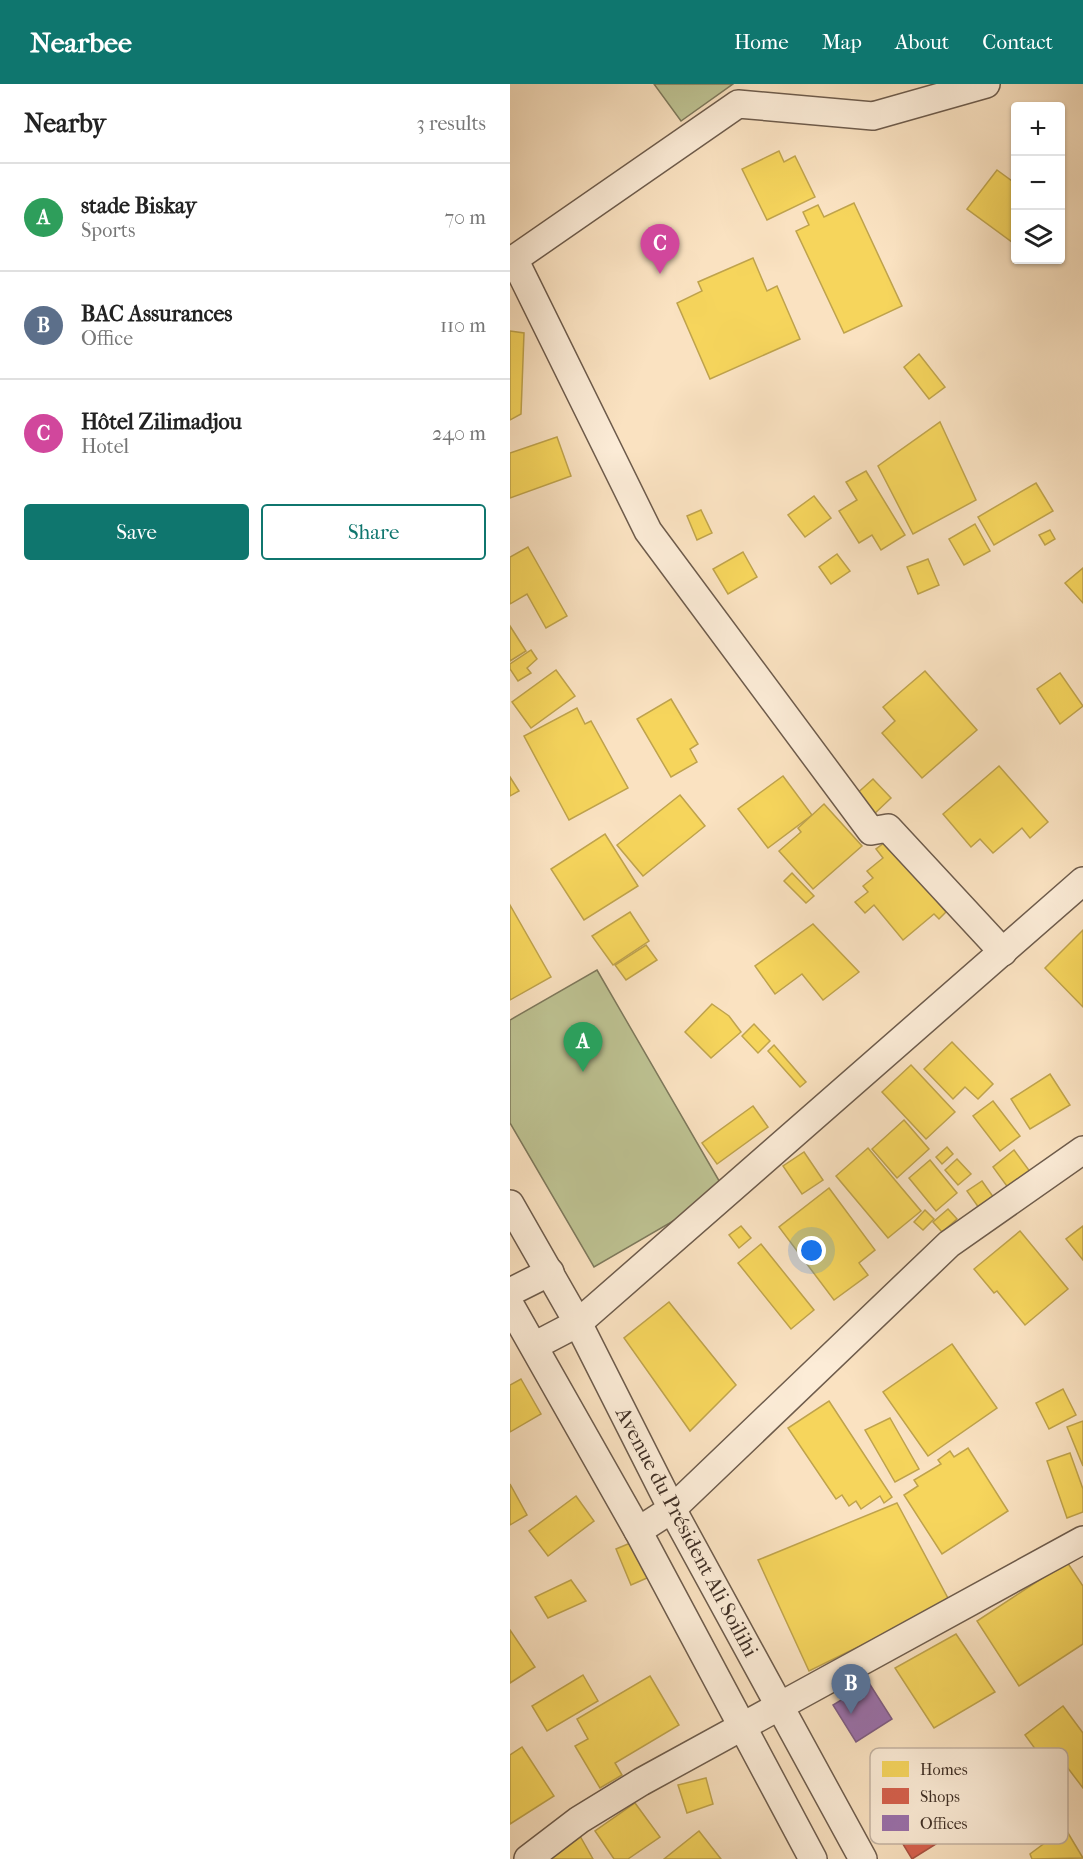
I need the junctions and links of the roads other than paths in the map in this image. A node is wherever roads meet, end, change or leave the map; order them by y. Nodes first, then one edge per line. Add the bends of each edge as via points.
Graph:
1 (986, 84) edge
2 (512, 260) edge
3 (1083, 881) edge
4 (1003, 952) junction
5 (1083, 1150) edge
6 (510, 1204) edge
7 (550, 1272) junction
8 (510, 1292) edge
9 (510, 1305) edge
10 (578, 1323) junction
11 (534, 1346) junction
12 (672, 1509) junction
13 (638, 1531) junction
14 (1083, 1540) edge
15 (780, 1706) junction
16 (743, 1727) junction
17 (528, 1859) edge
18 (813, 1859) edge
19 (863, 1859) edge

1 - 2 street via 873,116 738,104
2 - 4 street via 648,531 871,831 888,828
3 - 4 street
4 - 10 street
5 - 12 street via 949,1244
6 - 7 street, Avenue du Président Ali Soilihi
7 - 8 street
7 - 10 street, Avenue du Président Ali Soilihi
9 - 11 street, Avenue du Président Ali Soilihi
10 - 11 street
10 - 12 street, Avenue du Président Ali Soilihi
11 - 13 street, Avenue du Président Ali Soilihi
12 - 13 street
12 - 15 street, Avenue du Président Ali Soilihi
13 - 16 street, Avenue du Président Ali Soilihi
14 - 15 street
15 - 16 street
15 - 19 street, Avenue du Président Ali Soilihi
16 - 17 street via 621,1794
16 - 18 street, Avenue du Président Ali Soilihi

